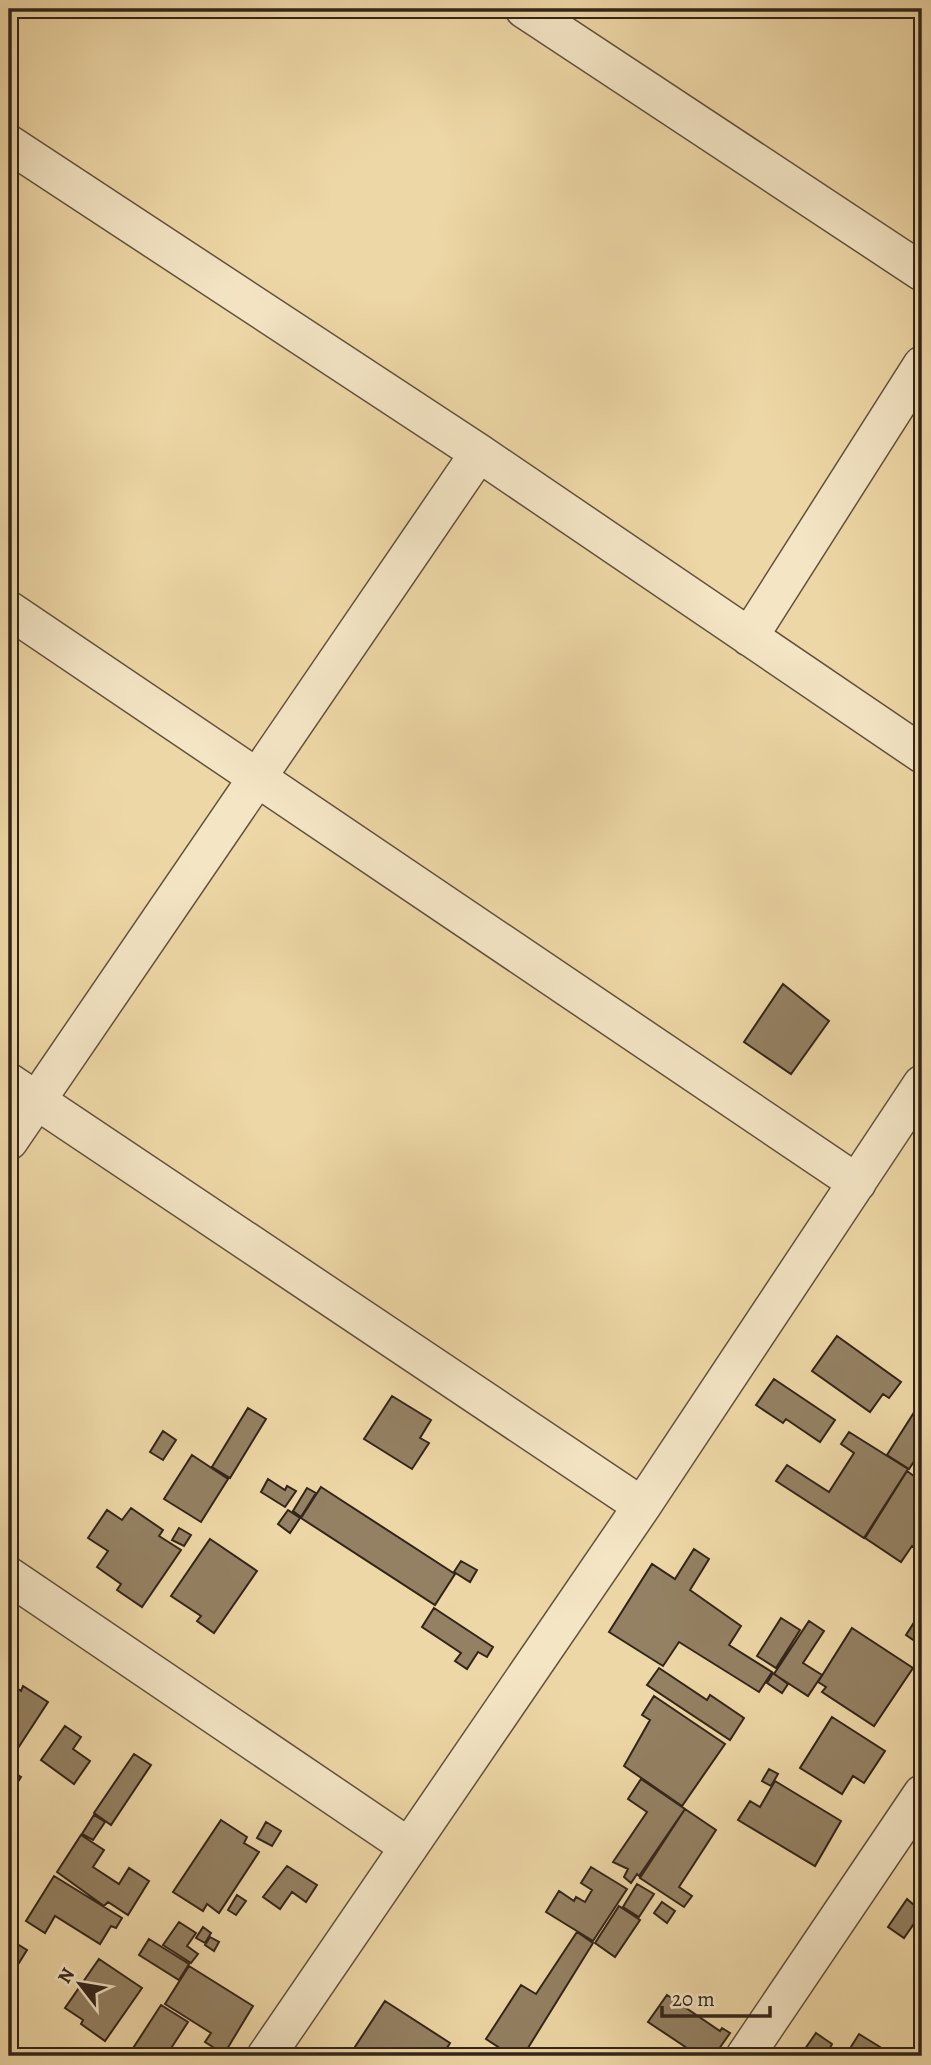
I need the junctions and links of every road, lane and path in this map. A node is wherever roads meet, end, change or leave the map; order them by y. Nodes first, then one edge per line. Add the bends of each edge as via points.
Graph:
1 (524, 9) edge
2 (9, 144) edge
3 (922, 272) edge
4 (922, 365) edge
5 (479, 453) junction
6 (9, 610) edge
7 (749, 637) junction
8 (922, 754) edge
9 (258, 777) junction
10 (922, 1084) edge
11 (23, 1092) edge
12 (9, 1141) edge
13 (857, 1183) junction
14 (642, 1506) junction
15 (9, 1576) edge
16 (9, 1591) edge
17 (922, 1794) edge
18 (409, 1847) junction
19 (266, 2056) edge
20 (745, 2056) edge

1 - 3 street
2 - 5 street
4 - 7 street
5 - 7 street
5 - 9 street
6 - 9 street
7 - 8 street
9 - 11 street
9 - 13 street
10 - 13 street
11 - 12 street
11 - 14 street
13 - 14 street
14 - 18 street
15 - 18 street
16 - 18 street
17 - 20 street
18 - 19 street

